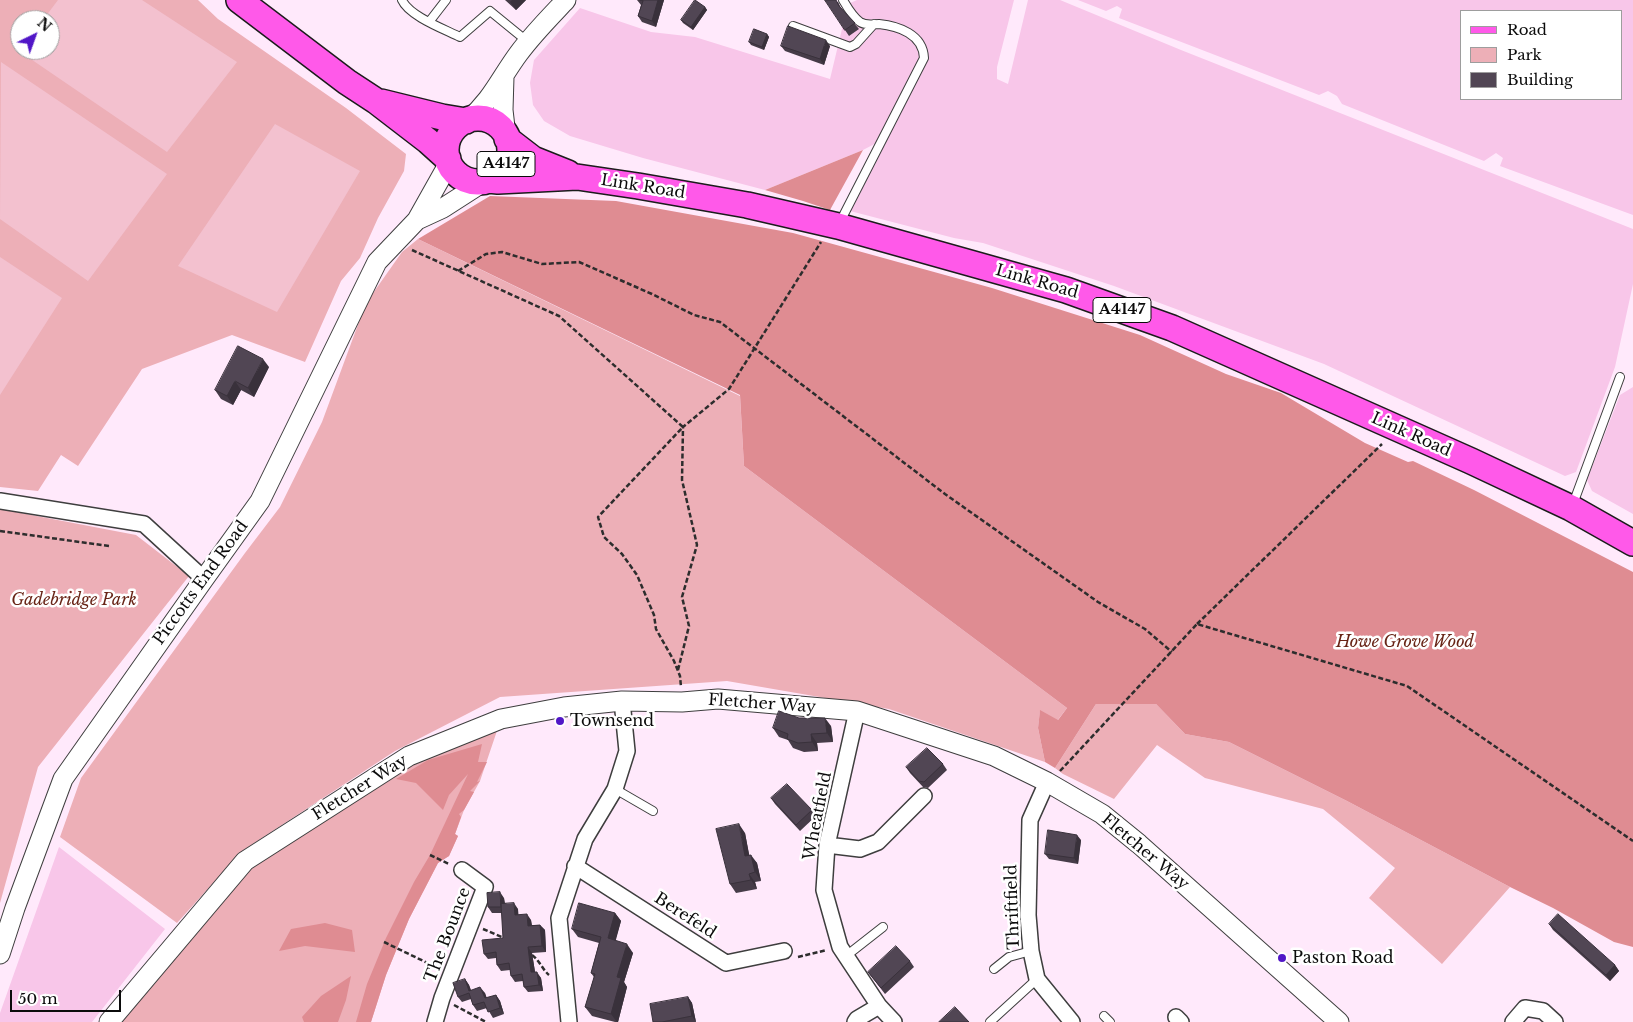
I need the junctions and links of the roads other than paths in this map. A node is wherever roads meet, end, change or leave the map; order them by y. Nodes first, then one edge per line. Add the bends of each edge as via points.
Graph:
1 (239, 0) edge
2 (402, 0) edge
3 (446, 0) edge
4 (566, 0) edge
5 (843, 0) edge
6 (429, 22) junction
7 (874, 24) junction
8 (793, 26) edge
9 (528, 42) junction
10 (504, 77) junction
11 (376, 101) junction
12 (467, 120) junction
13 (507, 137) junction
14 (448, 161) junction
15 (577, 177) junction
16 (486, 180) junction
17 (417, 220) junction
18 (834, 225) junction
19 (1620, 377) dead end
20 (0, 501) edge
21 (1571, 508) junction
22 (1633, 543) edge
23 (204, 579) junction
24 (622, 701) junction
25 (857, 711) junction
26 (1047, 782) junction
27 (616, 789) junction
28 (924, 796) dead end
29 (653, 811) dead end
30 (827, 845) junction
31 (575, 866) junction
32 (462, 870) road end
33 (883, 927) dead end
34 (784, 951) road end
35 (1031, 951) junction
36 (843, 952) junction
37 (0, 954) edge
38 (994, 969) dead end
39 (1037, 979) junction
40 (879, 1006) junction
41 (109, 1022) edge
42 (435, 1022) edge
43 (569, 1022) edge
44 (855, 1022) edge
45 (894, 1022) edge
46 (990, 1022) edge
47 (1072, 1022) edge
48 (1339, 1022) edge
49 (1513, 1022) edge
50 (1555, 1022) edge

1 - 11 main road, Link Road / A4147
2 - 6 lane via 406,7
3 - 6 lane
4 - 9 street
5 - 7 lane via 860,22
6 - 9 lane via 460,36 490,11
7 - 8 lane via 850,47
7 - 18 lane via 890,26 911,35 919,41 924,58
9 - 10 street
10 - 12 street via 484,105
10 - 13 street via 503,110
11 - 12 main road, Link Road / A4147
11 - 14 main road, Link Road / A4147 via 428,141
12 - 13 main road, Link Road / A4147 via 490,121
12 - 14 main road via 449,136
13 - 15 main road, Link Road / A4147 via 533,159
13 - 16 main road, A4147 via 510,151 507,163 499,174
14 - 16 main road, Link Road / A4147 via 468,180
14 - 17 street, Piccotts End Road
15 - 16 main road, Link Road / A4147
15 - 18 main road, Link Road / A4147 via 747,205
16 - 17 street, Piccotts End Road via 443,208
17 - 23 street, Piccotts End Road via 377,262 260,501
18 - 21 main road, Link Road / A4147 via 1066,290 1172,328
19 - 21 lane
20 - 23 street via 144,524
21 - 22 main road, Link Road / A4147
23 - 37 street, Piccotts End Road via 63,779
24 - 25 street, Fletcher Way via 682,702 718,698
24 - 27 street via 627,751
24 - 41 street, Fletcher Way via 564,707 501,719 410,756 245,861
25 - 26 street, Fletcher Way via 994,756
25 - 30 street, Wheatfield
26 - 35 street, Thriftfield via 1030,820 1028,915
26 - 48 street, Fletcher Way via 1102,814 1139,844
27 - 29 lane
27 - 31 street via 585,839
28 - 30 street via 878,842 860,849
30 - 36 street, Wheatfield via 824,890
31 - 34 street, Berefeld via 726,963
31 - 43 street via 559,918
32 - 42 street, The Bounce via 485,887
33 - 36 lane
35 - 38 lane via 1009,956
35 - 39 street, Thriftfield
36 - 40 street, Wheatfield
39 - 46 lane
39 - 47 street, Thriftfield
40 - 44 street
40 - 45 street, Wheatfield
49 - 50 street via 1525,1008 1542,1011

